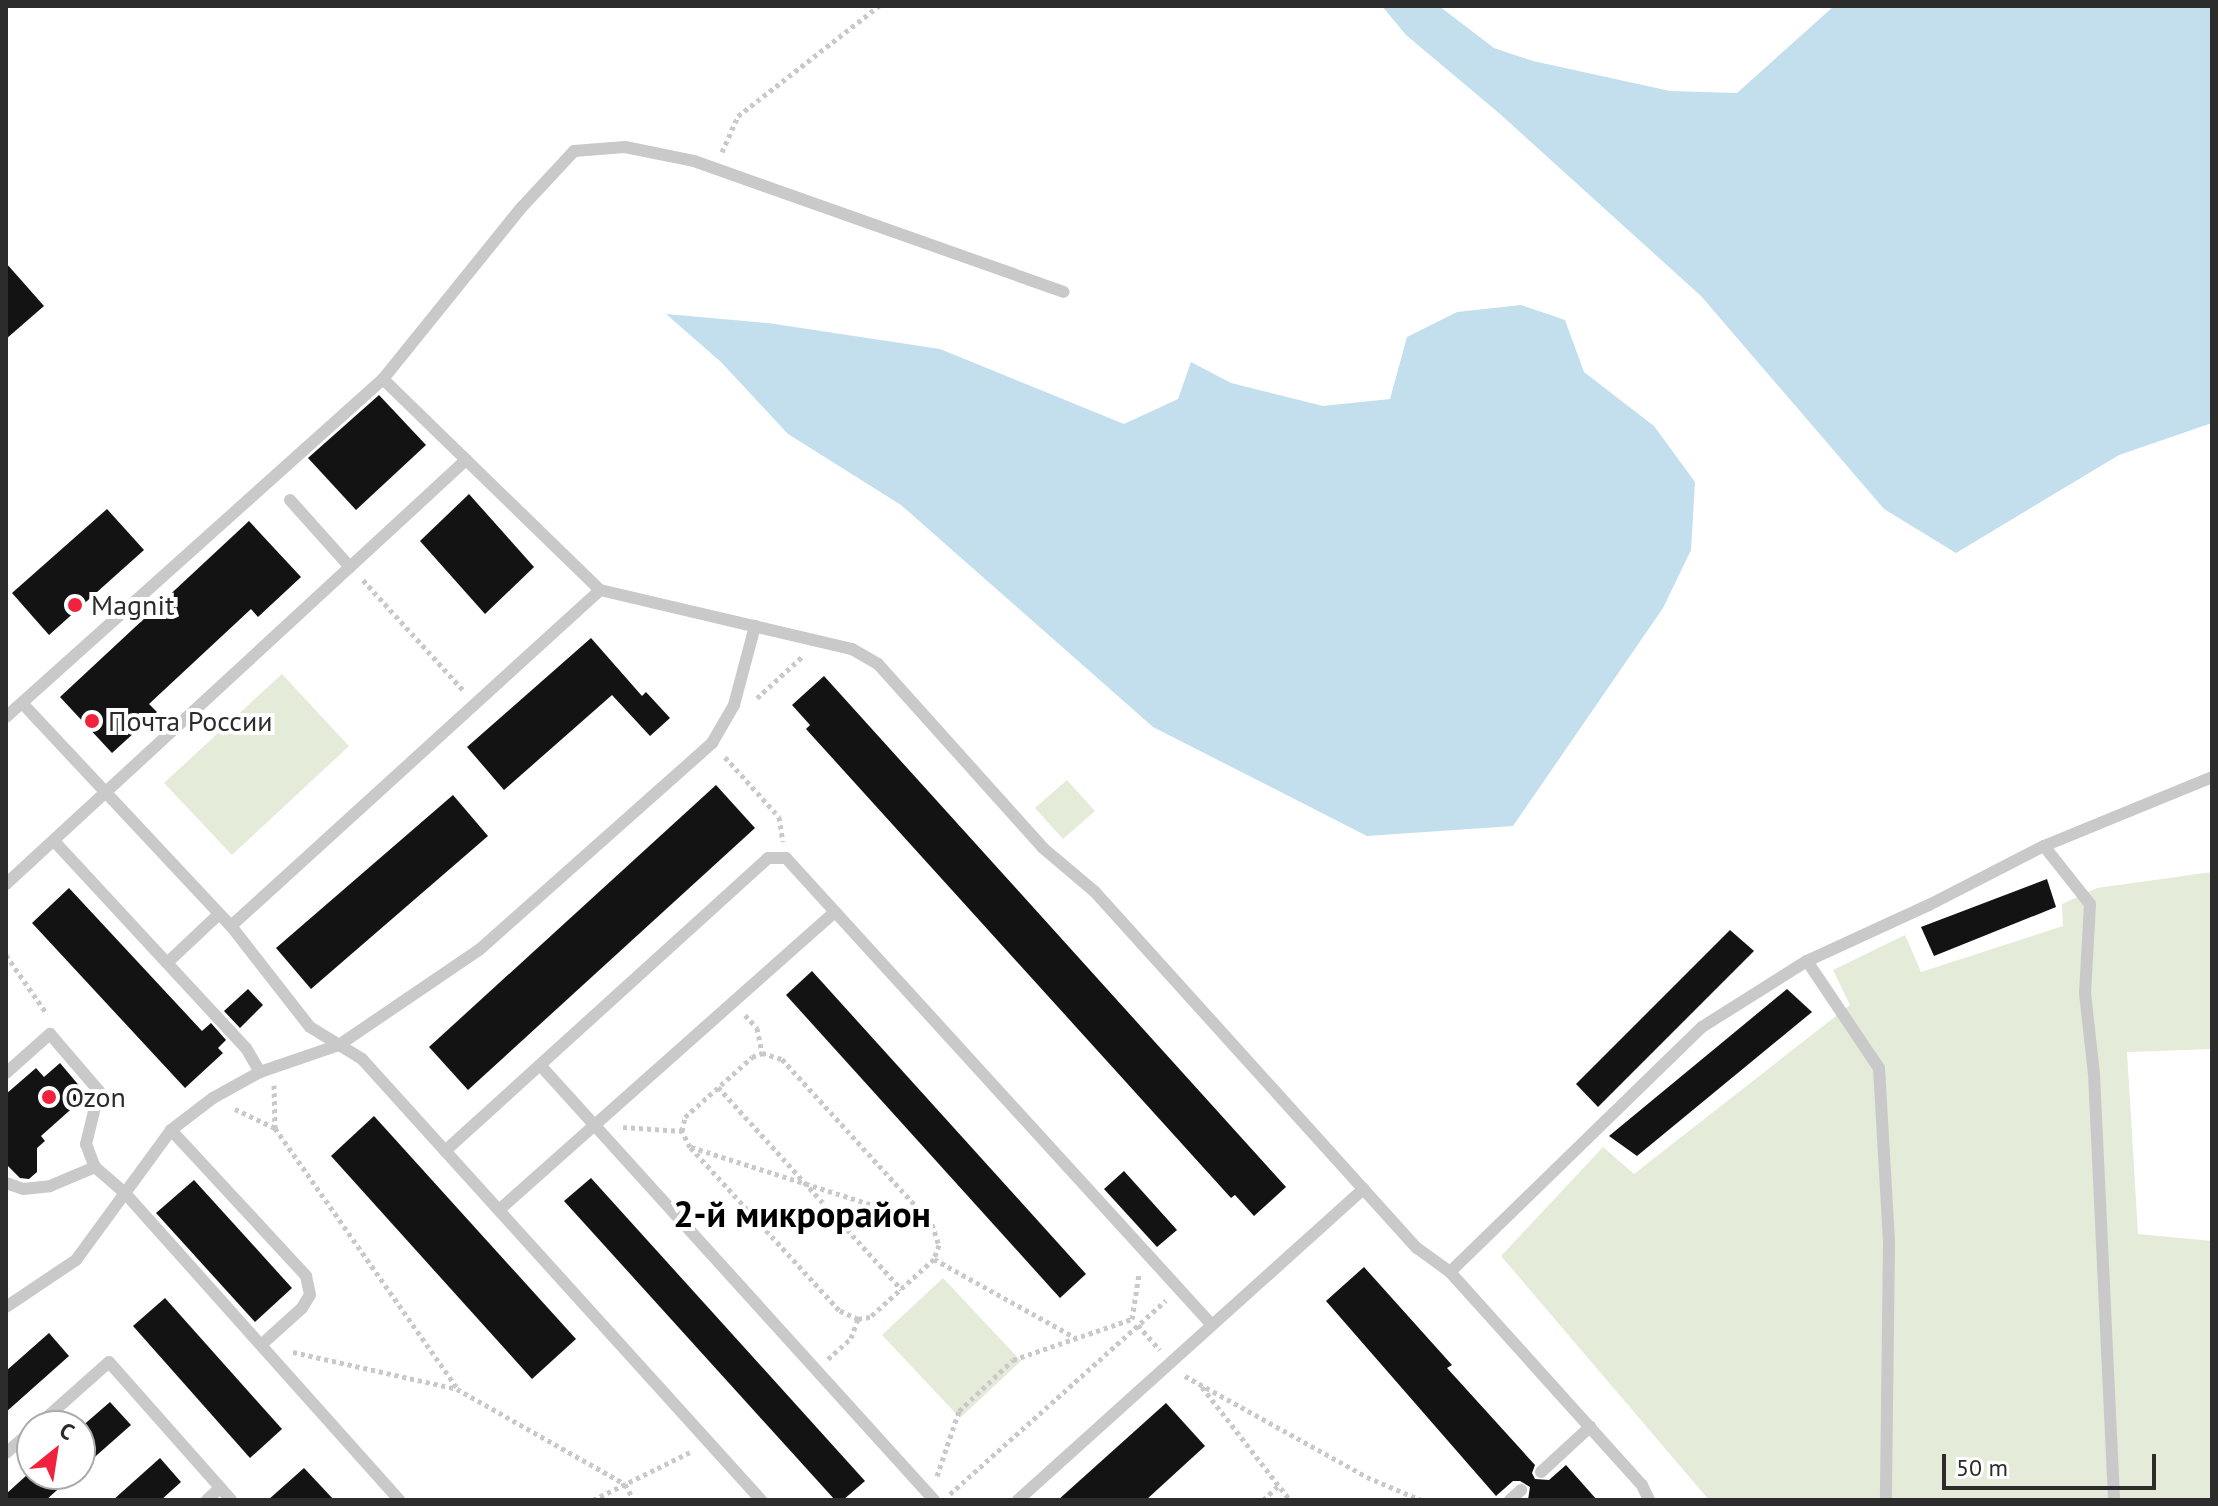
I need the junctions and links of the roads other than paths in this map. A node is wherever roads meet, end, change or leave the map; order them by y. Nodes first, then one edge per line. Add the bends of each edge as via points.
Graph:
1 (1063, 292) dead end
2 (383, 379) junction
3 (466, 460) junction
4 (290, 500) dead end
5 (350, 567) junction
6 (600, 590) junction
7 (755, 626) junction
8 (23, 704) junction
9 (6, 717) edge
10 (2212, 777) edge
11 (106, 793) junction
12 (54, 841) junction
13 (2044, 846) junction
14 (6, 884) edge
15 (835, 912) junction
16 (219, 914) junction
17 (231, 926) junction
18 (1807, 961) junction
19 (167, 963) junction
20 (339, 1045) junction
21 (540, 1065) junction
22 (260, 1072) junction
23 (6, 1073) edge
24 (595, 1126) junction
25 (171, 1130) junction
26 (445, 1151) junction
27 (95, 1167) junction
28 (6, 1183) edge
29 (1364, 1189) junction
30 (124, 1192) junction
31 (499, 1210) junction
32 (1450, 1272) junction
33 (6, 1307) edge
34 (1212, 1325) junction
35 (261, 1345) junction
36 (55, 1410) edge
37 (1590, 1427) junction
38 (1541, 1472) dead end
39 (220, 1488) junction
40 (1521, 1490) dead end
41 (936, 1499) edge
42 (207, 1500) edge
43 (231, 1500) edge
44 (399, 1500) edge
45 (761, 1500) edge
46 (1018, 1500) edge
47 (1510, 1500) edge
48 (1649, 1500) edge
49 (1886, 1500) edge
50 (2114, 1500) edge

1 - 2 lane via 714,168 625,147 574,151
2 - 3 lane
2 - 8 lane
3 - 5 lane
3 - 6 lane
4 - 5 lane
5 - 11 lane
6 - 7 lane
6 - 17 lane
7 - 20 lane via 734,705 712,743 479,950
7 - 29 lane via 852,649 878,664 1043,848 1095,892
8 - 9 lane
8 - 11 lane
10 - 13 lane
11 - 12 lane
11 - 16 lane
12 - 14 lane
12 - 19 lane
13 - 18 lane
13 - 50 lane via 2090,904 2085,993 2094,1074
15 - 21 lane via 786,858 768,858
15 - 24 lane
15 - 34 lane
16 - 17 lane
16 - 19 lane
17 - 20 lane via 310,1027
18 - 32 lane via 1702,1027
18 - 49 lane via 1879,1068 1889,1243
19 - 22 lane via 246,1048
20 - 22 lane
20 - 26 lane via 362,1059
21 - 24 lane
21 - 26 lane
22 - 25 lane
23 - 27 lane via 50,1034 99,1091 86,1144
24 - 31 lane
24 - 41 lane
25 - 30 lane
25 - 35 lane via 306,1276 310,1295 302,1308
26 - 31 lane
27 - 28 lane via 50,1186 23,1189
27 - 30 lane
29 - 32 lane via 1417,1248
29 - 34 lane
30 - 33 lane via 76,1260
30 - 35 lane
31 - 45 lane
32 - 37 lane
34 - 46 lane
35 - 44 lane
36 - 39 lane via 109,1362
37 - 38 lane
37 - 48 lane
39 - 42 lane
39 - 43 lane
40 - 47 lane

